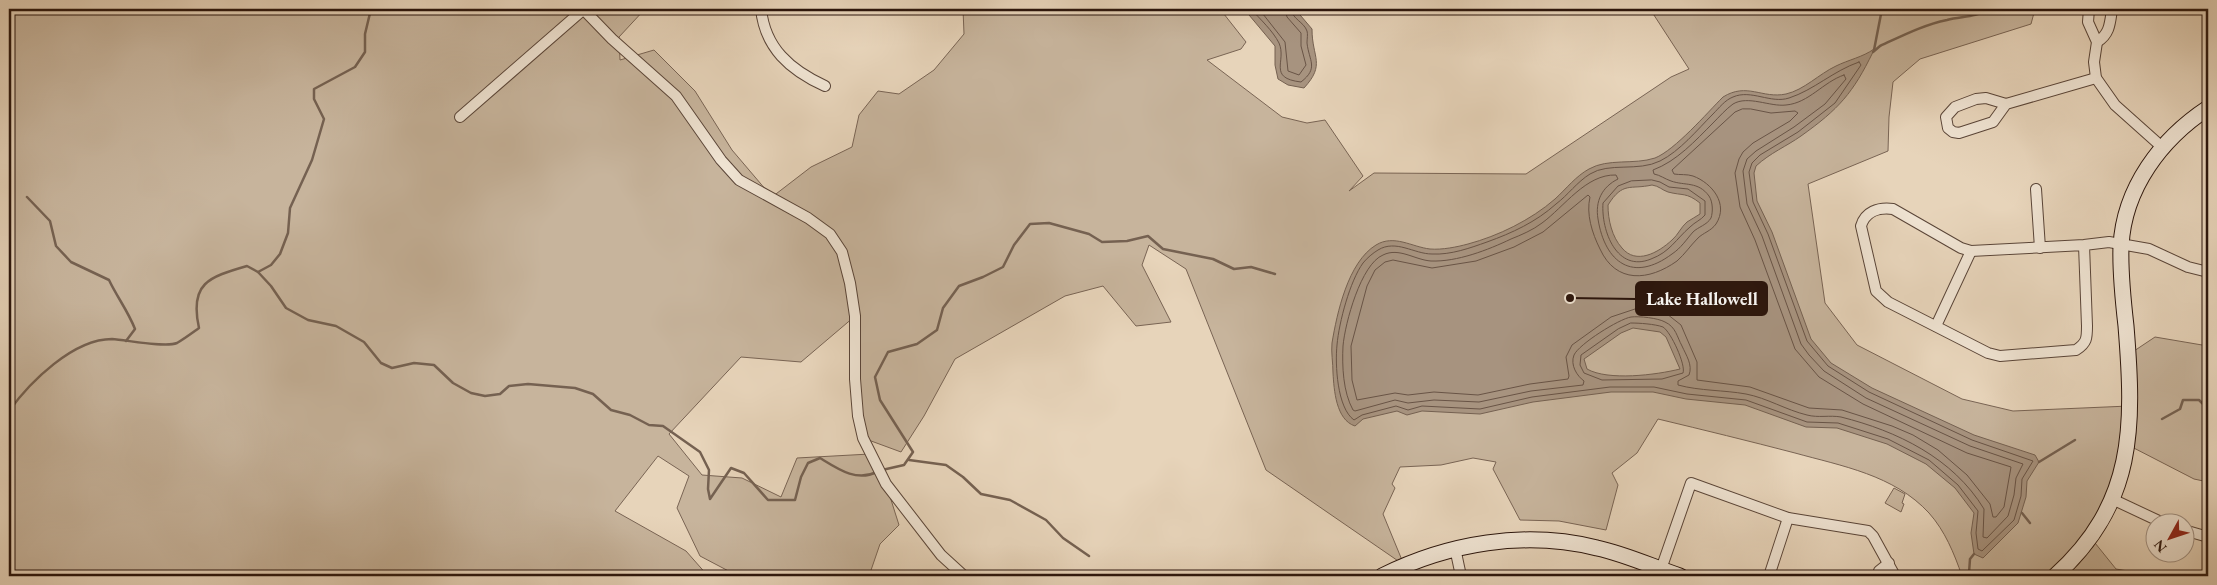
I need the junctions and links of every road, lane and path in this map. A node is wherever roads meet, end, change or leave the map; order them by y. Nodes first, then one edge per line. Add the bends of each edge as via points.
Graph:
1 (584, 9) edge
2 (761, 9) edge
3 (2089, 9) edge
4 (2112, 9) edge
5 (2097, 42) junction
6 (2096, 78) junction
7 (825, 86) dead end
8 (2006, 104) junction
9 (2208, 108) edge
10 (460, 117) dead end
11 (2162, 147) junction
12 (2036, 189) dead end
13 (2121, 245) junction
14 (2084, 246) junction
15 (2040, 248) junction
16 (1972, 251) junction
17 (2208, 272) edge
18 (1936, 326) junction
19 (2112, 499) junction
20 (2144, 514) edge
21 (1788, 518) junction
22 (2194, 533) edge
23 (2208, 537) edge
24 (1455, 548) junction
25 (1889, 563) junction
26 (1660, 573) edge
27 (1770, 573) dead end
28 (964, 576) edge
29 (1382, 576) edge
30 (1461, 576) edge
31 (1680, 576) edge
32 (1878, 576) edge
33 (1895, 576) edge
34 (2056, 576) edge

1 - 10 street
1 - 28 street via 612,39 676,96 739,180 808,218 830,234 842,252 850,283 855,316 858,416 863,438 882,477 941,556
2 - 7 street via 775,50 796,70
3 - 5 street via 2088,22
4 - 5 street via 2109,29
5 - 6 street
6 - 8 street
6 - 11 street via 2115,105
8 - 8 street via 1986,98 1955,107 1946,118 1948,128 1959,134 1993,122
9 - 11 street via 2174,133
11 - 13 street via 2145,171 2129,205
12 - 15 street
13 - 14 street via 2108,242
13 - 17 street via 2149,249 2188,267
13 - 19 street via 2130,381 2128,445
14 - 15 street
14 - 18 street via 2087,338 2084,345 2076,350 2000,356
15 - 16 street
16 - 18 street
16 - 18 street via 1961,248 1893,209 1885,208 1864,218 1861,226 1876,291 1888,302
19 - 20 street
19 - 34 street via 2091,538
21 - 25 street via 1868,531
21 - 26 street via 1691,482
21 - 27 street
22 - 23 street
24 - 26 street via 1516,540 1569,542 1599,548
24 - 29 street via 1408,563
24 - 30 street
25 - 32 street
25 - 33 street
26 - 31 street

